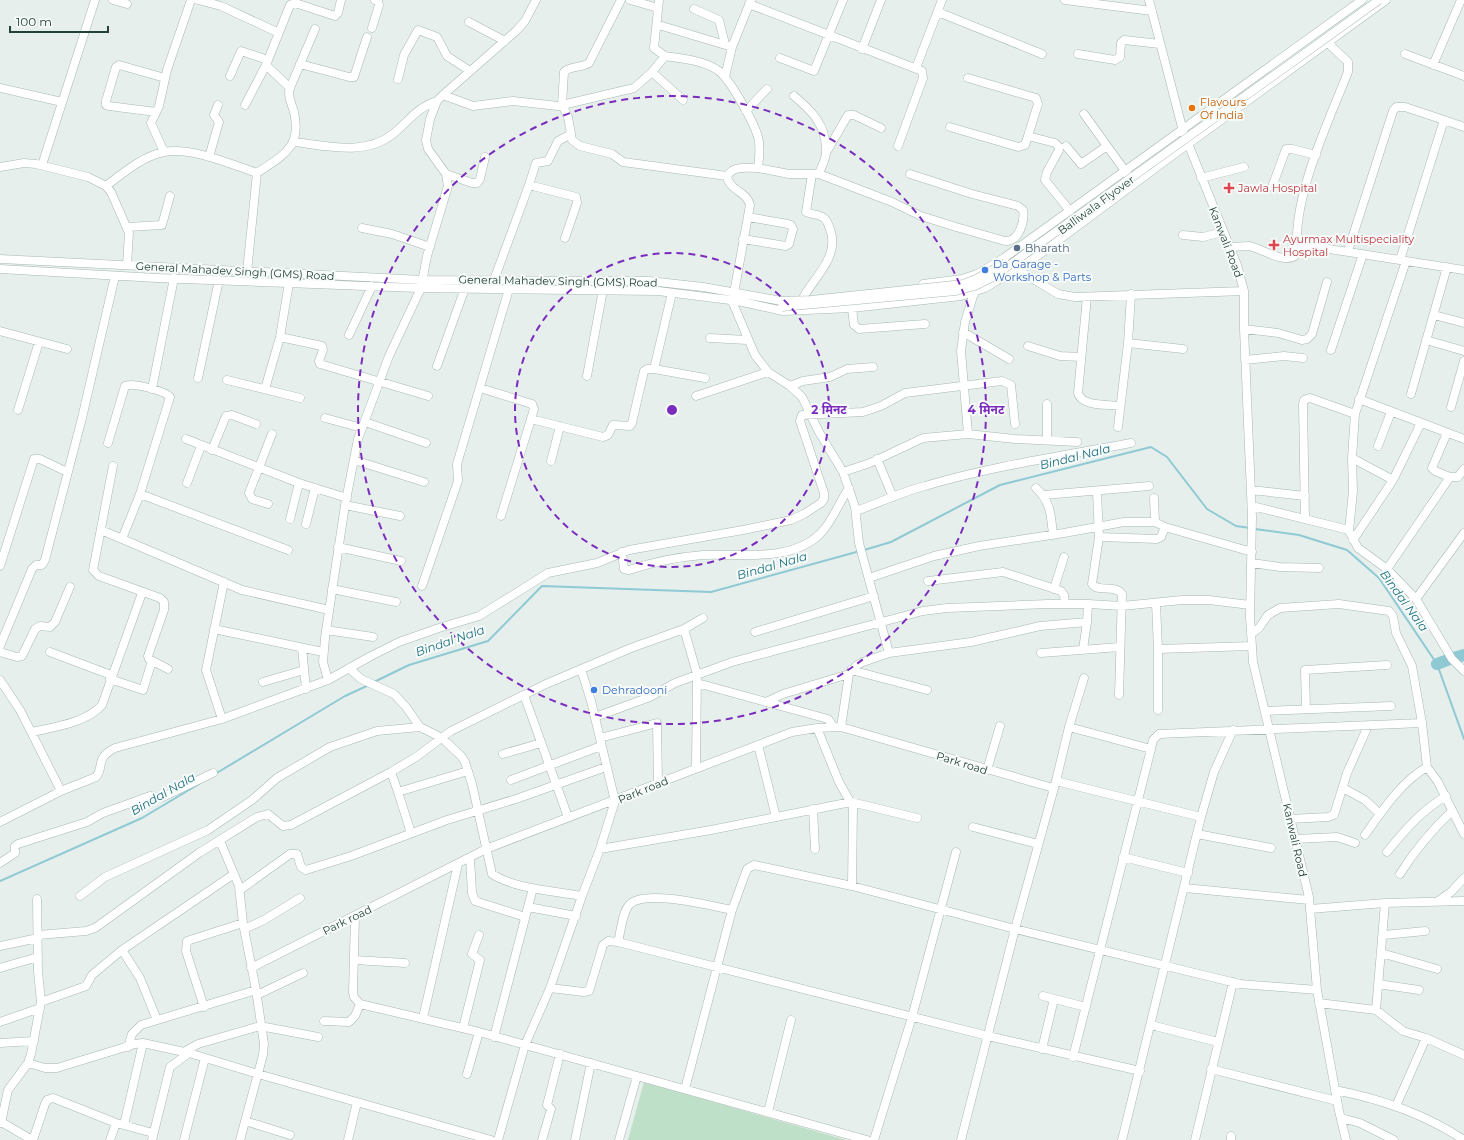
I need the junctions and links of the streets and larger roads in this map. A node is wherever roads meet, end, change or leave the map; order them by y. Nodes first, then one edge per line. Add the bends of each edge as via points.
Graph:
1 (95, 0) edge
2 (113, 0) edge
3 (191, 0) edge
4 (341, 0) edge
5 (375, 0) edge
6 (536, 0) edge
7 (621, 0) edge
8 (630, 0) edge
9 (843, 0) edge
10 (942, 0) edge
11 (1065, 0) edge
12 (1149, 0) edge
13 (1362, 0) edge
14 (1372, 0) edge
15 (1379, 0) edge
16 (1386, 0) edge
17 (1461, 0) edge
18 (204, 1) edge
19 (879, 1) edge
20 (750, 2) edge
21 (127, 4) dead end
22 (659, 4) edge
23 (694, 10) dead end
24 (1152, 10) junction
25 (938, 12) junction
26 (469, 22) dead end
27 (662, 26) dead end
28 (372, 28) dead end
29 (315, 29) dead end
30 (279, 33) junction
31 (828, 36) junction
32 (367, 37) dead end
33 (505, 41) junction
34 (1328, 43) junction
35 (1160, 44) junction
36 (729, 45) junction
37 (862, 49) junction
38 (1042, 54) dead end
39 (1078, 54) dead end
40 (1405, 54) dead end
41 (666, 56) junction
42 (780, 58) dead end
43 (267, 63) junction
44 (300, 64) junction
45 (1433, 65) junction
46 (916, 68) junction
47 (470, 71) junction
48 (652, 72) junction
49 (230, 76) dead end
50 (1464, 76) edge
51 (725, 77) junction
52 (165, 78) junction
53 (968, 78) dead end
54 (398, 79) dead end
55 (0, 88) edge
56 (290, 88) junction
57 (767, 89) dead end
58 (1239, 89) junction
59 (443, 95) junction
60 (794, 96) dead end
61 (683, 100) dead end
62 (437, 101) junction
63 (62, 102) junction
64 (1248, 102) junction
65 (218, 105) dead end
66 (245, 105) dead end
67 (562, 105) junction
68 (1214, 107) junction
69 (746, 111) junction
70 (156, 112) junction
71 (1084, 114) dead end
72 (1223, 119) junction
73 (1444, 120) junction
74 (950, 126) dead end
75 (1464, 127) edge
76 (881, 128) dead end
77 (1183, 131) junction
78 (570, 134) junction
79 (1028, 136) junction
80 (295, 142) junction
81 (1188, 145) junction
82 (898, 146) dead end
83 (1066, 146) dead end
84 (1107, 146) junction
85 (827, 151) junction
86 (164, 152) junction
87 (1316, 156) junction
88 (209, 157) junction
89 (485, 157) dead end
90 (42, 165) junction
91 (0, 167) edge
92 (1244, 167) dead end
93 (758, 168) junction
94 (1125, 172) junction
95 (257, 173) junction
96 (446, 174) junction
97 (816, 174) junction
98 (910, 174) dead end
99 (727, 176) junction
100 (1201, 178) junction
101 (1135, 183) junction
102 (529, 185) junction
103 (106, 186) junction
104 (1106, 186) junction
105 (1272, 188) dead end
106 (170, 196) dead end
107 (1115, 199) junction
108 (1070, 211) junction
109 (748, 217) junction
110 (127, 227) junction
111 (362, 228) dead end
112 (1223, 232) junction
113 (1183, 235) dead end
114 (565, 238) dead end
115 (743, 239) junction
116 (1297, 244) junction
117 (430, 246) junction
118 (1230, 247) junction
119 (1348, 251) junction
120 (1363, 254) junction
121 (0, 259) edge
122 (1403, 261) junction
123 (127, 266) junction
124 (1448, 267) junction
125 (0, 269) edge
126 (1018, 270) junction
127 (1464, 270) edge
128 (247, 272) junction
129 (115, 276) junction
130 (174, 278) junction
131 (219, 280) junction
132 (494, 280) junction
133 (1327, 282) dead end
134 (290, 283) junction
135 (422, 284) junction
136 (372, 286) junction
137 (465, 288) junction
138 (509, 289) junction
139 (603, 290) junction
140 (1244, 291) junction
141 (672, 293) junction
142 (974, 293) junction
143 (1131, 294) junction
144 (804, 296) junction
145 (733, 297) junction
146 (1087, 297) junction
147 (777, 304) junction
148 (852, 308) junction
149 (1434, 315) junction
150 (1464, 323) edge
151 (925, 324) dead end
152 (1244, 329) junction
153 (0, 331) edge
154 (963, 332) junction
155 (349, 335) dead end
156 (280, 336) junction
157 (710, 338) dead end
158 (747, 340) junction
159 (1426, 340) junction
160 (39, 342) junction
161 (1128, 344) junction
162 (1028, 346) dead end
163 (67, 349) dead end
164 (1184, 349) dead end
165 (1331, 350) dead end
166 (1464, 351) edge
167 (1081, 357) junction
168 (1303, 358) dead end
169 (1009, 359) dead end
170 (1245, 360) junction
171 (1464, 361) edge
172 (437, 366) dead end
173 (873, 367) dead end
174 (654, 369) junction
175 (768, 372) junction
176 (587, 376) dead end
177 (198, 378) dead end
178 (705, 378) dead end
179 (227, 380) dead end
180 (379, 383) junction
181 (790, 386) junction
182 (963, 387) junction
183 (480, 388) junction
184 (152, 389) junction
185 (265, 389) junction
186 (1411, 394) dead end
187 (428, 396) dead end
188 (696, 396) dead end
189 (300, 398) dead end
190 (1359, 400) junction
191 (1047, 404) dead end
192 (1120, 406) junction
193 (1451, 407) dead end
194 (18, 410) dead end
195 (1391, 412) junction
196 (809, 414) junction
197 (1355, 414) junction
198 (325, 418) dead end
199 (531, 419) junction
200 (1421, 423) junction
201 (256, 424) dead end
202 (1015, 424) dead end
203 (363, 425) junction
204 (560, 426) junction
205 (1118, 427) dead end
206 (1447, 433) junction
207 (272, 434) dead end
208 (968, 434) junction
209 (186, 439) dead end
210 (1464, 439) edge
211 (1047, 440) junction
212 (426, 442) dead end
213 (1077, 442) dead end
214 (108, 443) dead end
215 (1131, 443) dead end
216 (201, 446) junction
217 (1378, 446) dead end
218 (212, 450) junction
219 (1352, 458) junction
220 (354, 460) junction
221 (877, 460) junction
222 (551, 461) dead end
223 (113, 466) dead end
224 (259, 468) junction
225 (1464, 469) edge
226 (67, 472) junction
227 (843, 472) junction
228 (1450, 477) junction
229 (1393, 480) junction
230 (424, 482) dead end
231 (187, 483) dead end
232 (300, 483) junction
233 (1150, 486) dead end
234 (315, 488) junction
235 (849, 488) junction
236 (1036, 488) dead end
237 (1251, 490) junction
238 (1097, 491) junction
239 (140, 494) junction
240 (1044, 495) junction
241 (1305, 496) junction
242 (893, 497) junction
243 (1154, 498) dead end
244 (346, 501) junction
245 (268, 504) dead end
246 (1252, 506) junction
247 (856, 511) junction
248 (400, 516) dead end
249 (501, 516) dead end
250 (290, 519) dead end
251 (1305, 519) junction
252 (1155, 522) junction
253 (306, 524) dead end
254 (1099, 526) junction
255 (1165, 527) junction
256 (101, 530) junction
257 (1349, 531) junction
258 (1464, 533) edge
259 (1053, 535) junction
260 (1099, 537) junction
261 (122, 539) junction
262 (1353, 540) junction
263 (338, 547) junction
264 (288, 550) dead end
265 (622, 552) junction
266 (1252, 552) junction
267 (1064, 557) dead end
268 (401, 561) dead end
269 (1252, 563) junction
270 (0, 566) edge
271 (1319, 568) dead end
272 (1387, 569) junction
273 (869, 578) junction
274 (928, 581) dead end
275 (224, 582) junction
276 (422, 586) dead end
277 (70, 587) dead end
278 (332, 589) junction
279 (1054, 589) junction
280 (142, 592) junction
281 (874, 596) junction
282 (1416, 600) junction
283 (396, 602) dead end
284 (1156, 603) junction
285 (1065, 604) junction
286 (1088, 604) junction
287 (1250, 605) junction
288 (1122, 606) junction
289 (329, 610) junction
290 (703, 618) dead end
291 (881, 621) junction
292 (1086, 622) junction
293 (214, 629) junction
294 (684, 629) junction
295 (326, 630) junction
296 (756, 632) dead end
297 (1251, 634) junction
298 (373, 638) dead end
299 (0, 646) edge
300 (1252, 646) junction
301 (1120, 647) junction
302 (302, 648) junction
303 (1083, 649) junction
304 (1158, 649) junction
305 (0, 652) edge
306 (50, 652) dead end
307 (323, 652) junction
308 (1041, 652) dead end
309 (888, 653) junction
310 (152, 661) junction
311 (1387, 665) dead end
312 (1462, 667) edge
313 (349, 668) junction
314 (168, 669) dead end
315 (581, 669) junction
316 (304, 670) junction
317 (850, 672) junction
318 (697, 674) junction
319 (111, 677) junction
320 (1084, 678) dead end
321 (0, 680) edge
322 (328, 680) junction
323 (263, 682) dead end
324 (697, 683) junction
325 (306, 689) junction
326 (8, 690) junction
327 (927, 690) dead end
328 (0, 694) edge
329 (524, 695) junction
330 (1119, 695) dead end
331 (766, 702) junction
332 (1391, 706) dead end
333 (1306, 709) junction
334 (1158, 710) dead end
335 (1265, 711) junction
336 (595, 717) junction
337 (222, 719) junction
338 (1422, 723) junction
339 (1000, 726) dead end
340 (1368, 726) junction
341 (420, 727) junction
342 (838, 727) junction
343 (1069, 727) junction
344 (817, 728) junction
345 (1269, 729) junction
346 (1233, 730) junction
347 (32, 732) junction
348 (442, 738) junction
349 (601, 742) junction
350 (541, 743) junction
351 (758, 745) junction
352 (1151, 749) junction
353 (503, 754) dead end
354 (550, 765) junction
355 (606, 767) junction
356 (1427, 767) junction
357 (696, 768) junction
358 (987, 770) junction
359 (468, 771) junction
360 (391, 772) junction
361 (213, 773) dead end
362 (511, 780) dead end
363 (658, 784) junction
364 (1055, 784) junction
365 (556, 785) junction
366 (1343, 788) junction
367 (61, 791) junction
368 (398, 792) junction
369 (1446, 796) junction
370 (615, 801) junction
371 (1137, 801) junction
372 (851, 802) junction
373 (813, 809) junction
374 (478, 811) junction
375 (1452, 811) junction
376 (1380, 814) junction
377 (568, 817) junction
378 (776, 817) junction
379 (1201, 817) junction
380 (917, 818) dead end
381 (1290, 819) junction
382 (0, 822) edge
383 (973, 827) dead end
384 (411, 833) junction
385 (1197, 834) junction
386 (1464, 834) edge
387 (1365, 836) dead end
388 (1295, 839) junction
389 (220, 841) junction
390 (1356, 843) dead end
391 (1038, 844) junction
392 (1271, 848) dead end
393 (600, 849) junction
394 (815, 849) dead end
395 (486, 850) junction
396 (956, 852) dead end
397 (1387, 852) dead end
398 (1123, 857) junction
399 (470, 858) junction
400 (0, 863) edge
401 (458, 864) junction
402 (1188, 873) junction
403 (234, 874) junction
404 (1400, 874) dead end
405 (1464, 878) edge
406 (852, 886) junction
407 (533, 888) junction
408 (1185, 888) junction
409 (240, 890) junction
410 (80, 896) dead end
411 (582, 896) junction
412 (37, 898) dead end
413 (300, 898) dead end
414 (1309, 900) junction
415 (1438, 901) junction
416 (1464, 901) edge
417 (1385, 903) junction
418 (528, 907) junction
419 (1310, 909) junction
420 (732, 910) junction
421 (941, 910) junction
422 (576, 916) junction
423 (355, 917) junction
424 (525, 917) junction
425 (243, 926) junction
426 (1015, 929) junction
427 (1425, 931) dead end
428 (479, 935) dead end
429 (1384, 935) junction
430 (38, 937) junction
431 (618, 942) junction
432 (0, 946) edge
433 (122, 950) junction
434 (1101, 950) junction
435 (1382, 953) junction
436 (38, 957) junction
437 (354, 960) junction
438 (405, 963) dead end
439 (1165, 965) junction
440 (717, 967) junction
441 (0, 968) edge
442 (252, 968) junction
443 (1437, 969) dead end
444 (303, 973) dead end
445 (1233, 982) junction
446 (1378, 984) junction
447 (550, 988) junction
448 (1317, 990) junction
449 (1419, 990) dead end
450 (256, 992) junction
451 (1043, 996) dead end
452 (1054, 999) junction
453 (1320, 1003) junction
454 (360, 1004) junction
455 (40, 1005) junction
456 (204, 1007) junction
457 (1086, 1007) junction
458 (1376, 1010) junction
459 (912, 1017) junction
460 (423, 1018) junction
461 (157, 1020) junction
462 (791, 1020) dead end
463 (324, 1021) dead end
464 (0, 1022) edge
465 (1151, 1025) junction
466 (260, 1026) junction
467 (463, 1028) junction
468 (479, 1032) junction
469 (988, 1036) junction
470 (318, 1037) dead end
471 (494, 1037) junction
472 (1426, 1038) junction
473 (34, 1041) junction
474 (1218, 1042) junction
475 (0, 1043) edge
476 (143, 1044) junction
477 (525, 1045) junction
478 (128, 1047) junction
479 (1042, 1049) junction
480 (187, 1052) junction
481 (560, 1054) junction
482 (1464, 1055) edge
483 (1073, 1057) junction
484 (205, 1058) junction
485 (28, 1063) junction
486 (592, 1063) junction
487 (1211, 1069) junction
488 (1140, 1071) junction
489 (258, 1074) junction
490 (467, 1074) dead end
491 (637, 1076) junction
492 (684, 1089) junction
493 (1335, 1090) junction
494 (1337, 1101) junction
495 (357, 1102) junction
496 (1396, 1106) junction
497 (768, 1112) junction
498 (1341, 1118) junction
499 (245, 1122) junction
500 (0, 1123) edge
501 (120, 1124) junction
502 (290, 1135) dead end
503 (152, 1137) edge
504 (28, 1139) edge
505 (110, 1140) edge
506 (184, 1140) edge
507 (240, 1140) edge
508 (348, 1140) edge
509 (491, 1140) edge
510 (498, 1140) edge
511 (542, 1140) edge
512 (575, 1140) edge
513 (619, 1140) edge
514 (867, 1140) edge
515 (874, 1140) edge
516 (961, 1140) edge
517 (1122, 1140) edge
518 (1195, 1140) edge
519 (1346, 1140) edge
520 (1394, 1140) edge
521 (1464, 1140) edge

1 - 63 street
2 - 21 street
3 - 52 street
4 - 30 street via 335,16 292,3
5 - 28 street via 379,6
6 - 33 street via 525,21
7 - 67 street via 590,63 564,72
8 - 22 street
9 - 31 street
10 - 25 street
11 - 24 street
12 - 24 street, Kanwali Road
13 - 58 street, General Mahadev Singh (GMS) Road
14 - 147 street, Balliwala Flyover, bridge via 1036,243 976,279 948,286
15 - 147 street, Balliwala Flyover, bridge via 993,277 975,286 956,291
16 - 34 street, General Mahadev Singh (GMS) Road
17 - 45 street
18 - 30 street via 221,6
19 - 37 street
20 - 31 street
20 - 36 street
22 - 41 street via 654,48
23 - 36 street via 719,20
24 - 35 street, Kanwali Road
25 - 38 street
25 - 46 street
26 - 33 street
27 - 36 street
29 - 44 street
30 - 43 street
31 - 37 street
31 - 42 street via 814,71
32 - 44 street via 354,77
33 - 47 street
34 - 64 street, General Mahadev Singh (GMS) Road
34 - 87 street via 1348,62 1348,72
35 - 39 street via 1124,40 1121,43 1120,57 1115,60
35 - 77 street, Kanwali Road
36 - 51 street
37 - 46 street
40 - 45 street
41 - 48 street
41 - 51 street via 705,64
43 - 49 street via 241,51
43 - 56 street
43 - 66 street
44 - 56 street
45 - 50 street
46 - 82 street via 922,71 923,78
47 - 54 street via 447,56 437,37 418,30 404,55
47 - 59 street
48 - 61 street
48 - 67 street via 634,88
51 - 69 street
52 - 70 street via 161,101
52 - 70 street via 119,64 106,101 108,106
53 - 79 street via 1036,98 1038,104
55 - 63 street
56 - 80 street via 289,96 296,124
57 - 69 street
58 - 64 street
58 - 68 street, General Mahadev Singh (GMS) Road
59 - 62 street
59 - 67 street via 473,106 513,101
60 - 85 street via 815,114
62 - 80 street via 423,107 392,135 371,145 344,148
62 - 96 street via 426,140 428,149
63 - 90 street
64 - 72 street, General Mahadev Singh (GMS) Road
65 - 88 street via 214,116 219,122
67 - 78 street via 568,117
68 - 72 street
68 - 77 street, General Mahadev Singh (GMS) Road
69 - 93 street via 758,138
70 - 86 street via 151,123 152,128
71 - 84 street
72 - 81 street, General Mahadev Singh (GMS) Road
73 - 75 street
73 - 119 street via 1405,107 1396,107 1393,110
73 - 122 street
74 - 79 street via 1018,147 1025,145
76 - 85 street via 854,115 848,115
77 - 81 street, Kanwali Road
77 - 94 street, General Mahadev Singh (GMS) Road
78 - 99 street via 576,144 612,154 623,162
78 - 102 street via 558,141 548,161 536,163
79 - 108 street via 1056,143 1059,147 1047,172 1046,180
80 - 95 street via 283,155
81 - 100 street, Kanwali Road
81 - 101 street, General Mahadev Singh (GMS) Road
83 - 84 street via 1081,164
84 - 94 street
85 - 97 street
86 - 88 street
86 - 103 street via 135,165
87 - 105 street via 1286,149
87 - 116 street via 1299,211
88 - 95 street
89 - 96 street via 477,183
90 - 91 street via 24,163
90 - 103 street via 88,177
92 - 100 street
93 - 97 street via 789,174
93 - 99 street via 739,168
94 - 101 street
94 - 104 street, General Mahadev Singh (GMS) Road
95 - 128 street
96 - 117 street via 447,191
97 - 98 street via 956,228 1005,241 1012,240 1018,234 1024,214 1018,206
97 - 144 street via 806,212 821,216 827,221 833,239 827,264
99 - 109 street via 730,185 748,199
100 - 112 street, Kanwali Road
101 - 107 street, General Mahadev Singh (GMS) Road
102 - 114 street via 576,197 577,203
102 - 132 street
103 - 110 street
104 - 107 street via 1112,190
104 - 108 street, General Mahadev Singh (GMS) Road
106 - 110 street via 162,225
107 - 126 street, General Mahadev Singh (GMS) Road
108 - 144 street, General Mahadev Singh (GMS) Road via 1004,258 969,276 946,282 845,294
109 - 115 street
109 - 115 street via 788,224 793,229 789,244 786,246
110 - 123 street
111 - 117 street
112 - 113 street via 1203,237
112 - 118 street, Kanwali Road
115 - 145 street
116 - 118 street via 1295,256 1290,258 1270,255 1249,246
116 - 119 street
117 - 135 street
118 - 140 street, Kanwali Road
119 - 120 street
120 - 122 street
120 - 165 street
121 - 123 street, General Mahadev Singh (GMS) Road
122 - 124 street
122 - 190 street
123 - 128 street, General Mahadev Singh (GMS) Road
124 - 127 street
124 - 149 street
125 - 129 street
126 - 142 street, General Mahadev Singh (GMS) Road
126 - 146 street via 1058,294
128 - 135 street, General Mahadev Singh (GMS) Road
129 - 130 street
129 - 226 street
130 - 131 street
130 - 184 street
131 - 134 street
131 - 177 street
132 - 135 street, General Mahadev Singh (GMS) Road
132 - 145 street, General Mahadev Singh (GMS) Road via 649,281 704,287
133 - 152 street via 1312,334 1307,339
134 - 136 street
134 - 156 street
135 - 136 street
135 - 137 street
135 - 180 street
136 - 155 street
137 - 138 street
137 - 172 street
138 - 139 street
138 - 183 street
139 - 141 street
139 - 176 street
140 - 143 street
140 - 152 street, Kanwali Road
141 - 145 street
141 - 174 street
142 - 148 street, General Mahadev Singh (GMS) Road via 945,299
142 - 154 street
143 - 146 street
143 - 161 street
144 - 147 street, General Mahadev Singh (GMS) Road via 784,297
145 - 147 street, General Mahadev Singh (GMS) Road
145 - 158 street
146 - 167 street
147 - 148 street, General Mahadev Singh (GMS) Road via 784,311
148 - 151 street via 854,325 859,330
149 - 150 street
149 - 159 street
152 - 170 street, Kanwali Road
153 - 160 street
154 - 169 street
154 - 182 street
156 - 180 street via 322,346 320,364
156 - 185 street
157 - 158 street
158 - 175 street
159 - 166 street
159 - 186 street
160 - 163 street
160 - 194 street
161 - 164 street
161 - 192 street
162 - 167 street via 1060,356
167 - 192 street via 1078,393 1081,400
168 - 170 street via 1289,356
170 - 237 street, Kanwali Road
171 - 193 street
173 - 181 street via 847,369
174 - 178 street
174 - 204 street via 646,369 644,372 630,426 614,425 608,435 602,437
175 - 181 street
175 - 188 street
179 - 185 street
180 - 187 street
180 - 203 street
181 - 196 street via 802,397
182 - 196 street via 905,393 863,412
182 - 202 street via 988,382 1010,383
182 - 208 street
183 - 199 street via 532,404 534,410
183 - 276 street via 457,464 458,481
184 - 214 street via 131,384 125,386
184 - 239 street via 168,394 169,400
185 - 189 street
190 - 195 street
190 - 197 street
191 - 211 street
192 - 205 street
195 - 200 street
195 - 217 street
196 - 227 street
196 - 265 street via 802,415 800,421 824,493 824,499 813,509 791,520 774,524
197 - 219 street
197 - 241 street via 1310,398 1304,400
198 - 203 street
199 - 204 street
199 - 249 street
200 - 206 street
200 - 229 street
201 - 218 street via 232,415 226,416
203 - 212 street
203 - 220 street
204 - 222 street
206 - 210 street
206 - 228 street via 1432,468
207 - 224 street
208 - 211 street
208 - 221 street via 923,438
209 - 216 street
211 - 213 street
215 - 242 street via 1007,465 923,486
216 - 218 street
216 - 231 street
218 - 224 street
219 - 229 street
219 - 257 street via 1353,491
220 - 230 street
220 - 244 street
221 - 227 street
221 - 242 street
223 - 256 street
224 - 232 street
224 - 245 street via 249,496
225 - 228 street via 1458,477
226 - 270 street via 40,459 34,459
226 - 299 street via 45,560 42,565 32,569
227 - 235 street
228 - 272 street
229 - 262 street
232 - 234 street
232 - 250 street
233 - 238 street
234 - 244 street
234 - 253 street
235 - 247 street
235 - 265 street via 820,534 800,546 783,552 684,557 626,570 623,566
236 - 240 street
237 - 241 street
237 - 246 street, Kanwali Road
238 - 240 street
238 - 254 street
239 - 261 street
239 - 264 street
240 - 259 street via 1049,505
241 - 251 street
242 - 247 street
243 - 252 street
244 - 248 street
244 - 263 street
246 - 251 street
246 - 266 street, Kanwali Road
247 - 273 street via 859,543
251 - 257 street
252 - 254 street
252 - 255 street
254 - 259 street
254 - 260 street
255 - 260 street via 1161,538 1157,539
255 - 266 street
256 - 261 street
256 - 280 street via 94,564 95,574
257 - 262 street
258 - 282 street
259 - 273 street via 956,550
260 - 288 street via 1092,584 1096,587 1117,589 1121,592
261 - 275 street
262 - 272 street via 1358,548
263 - 268 street
263 - 278 street
265 - 313 street via 597,563 548,573 479,616 399,642
266 - 269 street, Kanwali Road
267 - 279 street
269 - 271 street
269 - 287 street, Kanwali Road
272 - 282 street
273 - 281 street
274 - 279 street via 996,571
275 - 289 street via 242,590
275 - 293 street
277 - 305 street via 55,622 50,627 40,626 35,630 22,656 16,657
278 - 283 street
278 - 289 street
279 - 285 street via 1063,592
280 - 310 street via 160,598 165,605 149,653 149,659
280 - 319 street
281 - 291 street
281 - 296 street
282 - 312 street via 1452,659
284 - 287 street via 1209,600
284 - 288 street
284 - 304 street
285 - 286 street
285 - 291 street via 936,609
286 - 288 street
286 - 292 street
287 - 297 street, Kanwali Road
288 - 301 street
289 - 295 street
290 - 294 street
291 - 309 street
291 - 318 street via 758,654
292 - 303 street
292 - 309 street via 1040,626 972,642
293 - 302 street
293 - 337 street via 206,670
294 - 315 street
294 - 318 street
295 - 298 street
295 - 307 street
297 - 300 street, Kanwali Road
297 - 338 street via 1259,628 1268,614 1280,608 1339,604 1389,611 1393,616 1396,633 1412,666
300 - 304 street
300 - 335 street, Kanwali Road via 1253,662
301 - 303 street
301 - 330 street
302 - 307 street
302 - 316 street
303 - 308 street
304 - 334 street
306 - 319 street
307 - 322 street
309 - 317 street via 857,665
310 - 314 street
310 - 319 street via 143,690
311 - 333 street via 1305,670
313 - 322 street
313 - 341 street via 357,676 389,691 400,700
315 - 329 street
315 - 336 street
316 - 323 street
316 - 325 street
317 - 327 street
317 - 331 street
317 - 342 street
318 - 324 street
318 - 336 street via 675,683 660,693
319 - 347 street via 105,700 98,709 76,721
320 - 343 street
321 - 326 street
322 - 325 street
324 - 331 street
324 - 357 street
325 - 337 street
326 - 328 street
326 - 347 street
329 - 348 street via 451,731
329 - 350 street
331 - 342 street via 828,719
332 - 333 street
333 - 335 street
335 - 345 street, Kanwali Road
336 - 349 street
337 - 367 street via 115,748 101,759 96,777
338 - 340 street
338 - 356 street
339 - 358 street
340 - 345 street
340 - 366 street
341 - 348 street
341 - 410 street via 377,731 330,747 277,778 252,800 208,830 105,877
342 - 344 street, Park road
342 - 358 street, Park road
343 - 352 street
343 - 364 street
344 - 351 street, Park road via 792,732
344 - 372 street via 839,782
345 - 346 street
345 - 381 street, Kanwali Road
346 - 352 street via 1159,734
346 - 379 street via 1214,772
347 - 367 street
348 - 359 street via 461,756
348 - 360 street
349 - 354 street
349 - 355 street
349 - 363 street via 657,722
350 - 353 street
350 - 354 street
351 - 357 street, Park road
351 - 378 street
352 - 371 street
354 - 362 street
354 - 365 street
355 - 365 street
355 - 370 street
356 - 369 street
356 - 376 street via 1418,772
357 - 363 street, Park road
358 - 364 street, Park road
359 - 368 street
359 - 374 street
360 - 368 street
360 - 389 street via 287,826 264,814
361 - 400 street via 163,797 150,796 103,813 87,822 18,844 15,846 15,853
363 - 370 street, Park road
364 - 371 street, Park road
364 - 391 street
365 - 374 street
365 - 377 street
366 - 376 street via 1365,800
366 - 381 street via 1334,815 1331,817
367 - 382 street
368 - 384 street
369 - 375 street
369 - 397 street via 1411,822
370 - 377 street, Park road
370 - 393 street
371 - 379 street, Park road
371 - 398 street
372 - 373 street
372 - 380 street
372 - 406 street via 854,817
373 - 378 street
373 - 394 street
374 - 384 street
374 - 395 street
375 - 386 street
375 - 404 street via 1433,828
376 - 387 street
377 - 395 street, Park road
378 - 393 street
379 - 385 street
381 - 388 street, Kanwali Road
383 - 391 street
384 - 409 street via 306,870 302,868 297,854 290,854
385 - 392 street
385 - 402 street
388 - 390 street via 1337,837
388 - 414 street, Kanwali Road
389 - 403 street
389 - 430 street via 187,861 95,928 86,932
391 - 426 street
393 - 411 street
395 - 399 street, Park road
395 - 407 street via 492,874
396 - 421 street
398 - 402 street
398 - 434 street
399 - 401 street, Park road
399 - 424 street via 472,893 475,901
401 - 423 street, Park road
401 - 460 street
402 - 408 street
403 - 409 street
403 - 433 street
405 - 415 street
406 - 420 street via 754,865 747,869
406 - 421 street
407 - 411 street
407 - 418 street
408 - 414 street
408 - 439 street
409 - 425 street
411 - 422 street
412 - 430 street
413 - 425 street via 264,920
414 - 419 street, Kanwali Road
415 - 416 street
415 - 417 street
417 - 419 street
417 - 429 street
418 - 422 street
418 - 424 street
419 - 448 street, Kanwali Road
420 - 431 street via 660,898 639,899 631,903 626,910
420 - 440 street
421 - 426 street
421 - 459 street
422 - 447 street
423 - 437 street
423 - 442 street, Park road
424 - 471 street
425 - 442 street
425 - 456 street via 187,941 186,950
426 - 434 street
426 - 469 street
427 - 429 street
428 - 467 street via 472,954 480,960
429 - 435 street
430 - 432 street
430 - 436 street
431 - 440 street
431 - 447 street via 608,941 603,944 599,951 594,978 587,992
433 - 455 street via 92,975 86,986
433 - 461 street via 140,978
434 - 439 street
434 - 457 street
435 - 443 street
435 - 446 street
436 - 441 street
436 - 455 street
437 - 438 street
437 - 454 street via 353,992 354,998
439 - 445 street
439 - 465 street
440 - 459 street
440 - 492 street
442 - 450 street
444 - 450 street
445 - 448 street
445 - 474 street
446 - 449 street
446 - 458 street
447 - 477 street
448 - 453 street, Kanwali Road
450 - 456 street
450 - 466 street
451 - 452 street
452 - 457 street
452 - 479 street
453 - 458 street
453 - 493 street, Kanwali Road
454 - 460 street
454 - 463 street via 349,1022
455 - 464 street
455 - 473 street
456 - 461 street
457 - 483 street
458 - 472 street via 1404,1031
459 - 469 street
459 - 515 street
460 - 467 street
461 - 478 street via 137,1028
462 - 497 street
465 - 474 street
465 - 488 street
466 - 470 street
466 - 480 street via 198,1044
466 - 489 street via 264,1049
467 - 468 street
468 - 471 street
468 - 490 street
469 - 479 street
469 - 516 street
471 - 477 street
472 - 482 street
472 - 496 street
473 - 475 street
473 - 485 street
474 - 487 street
476 - 478 street
476 - 480 street
476 - 501 street
477 - 481 street
477 - 510 street
478 - 485 street via 57,1068
479 - 483 street
480 - 484 street
480 - 503 street via 170,1068
481 - 486 street
481 - 511 street via 547,1105 551,1109
483 - 488 street
484 - 489 street
484 - 506 street
485 - 500 street via 8,1090
486 - 491 street
486 - 512 street
487 - 494 street
487 - 518 street
488 - 517 street
489 - 495 street
489 - 499 street
491 - 492 street
491 - 513 street
492 - 497 street
493 - 494 street, Kanwali Road
493 - 496 street
494 - 498 street, Kanwali Road
495 - 508 street
495 - 509 street
496 - 521 street via 1422,1116
497 - 514 street
498 - 519 street, Kanwali Road
498 - 520 street via 1360,1123
499 - 502 street
499 - 507 street
500 - 504 street
501 - 503 street
501 - 504 street via 50,1098
501 - 505 street

